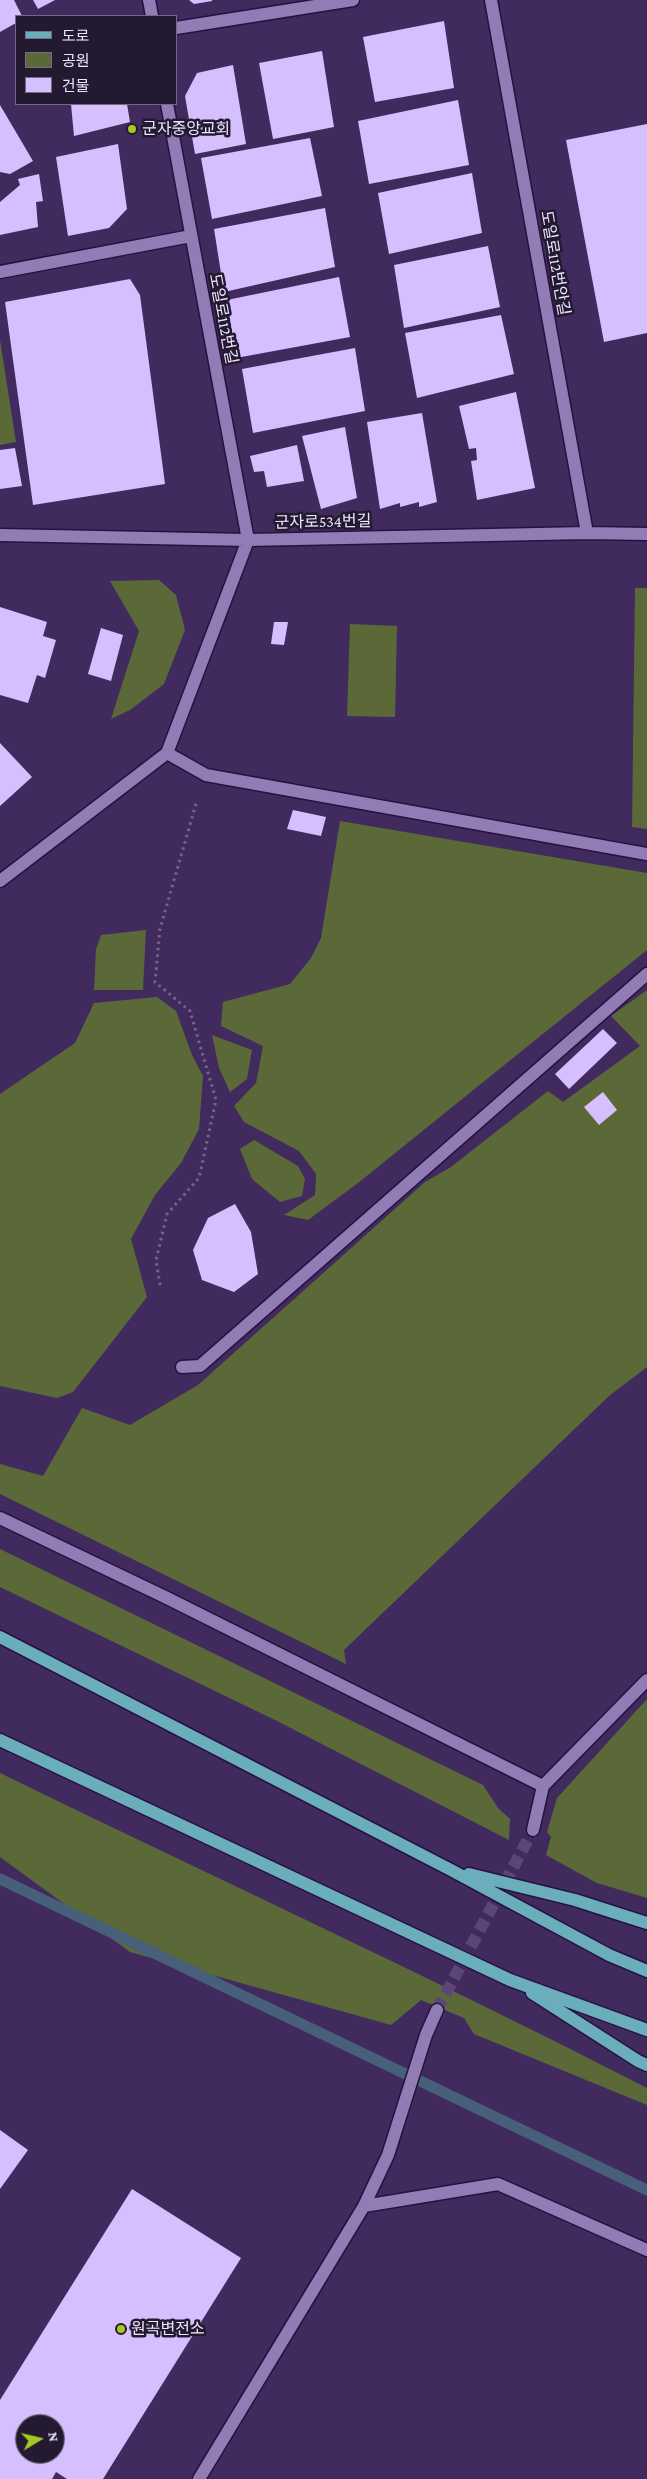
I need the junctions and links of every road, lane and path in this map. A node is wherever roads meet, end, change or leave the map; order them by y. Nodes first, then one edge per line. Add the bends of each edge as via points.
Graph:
1 (149, 0) edge
2 (353, 0) edge
3 (491, 0) edge
4 (152, 15) edge
5 (178, 28) edge
6 (168, 105) edge
7 (191, 236) junction
8 (0, 272) edge
9 (587, 533) junction
10 (647, 534) edge
11 (0, 535) edge
12 (248, 540) junction
13 (168, 753) junction
14 (192, 768) junction
15 (647, 854) edge
16 (0, 881) edge
17 (647, 974) edge
18 (160, 1285) dead end
19 (182, 1367) dead end
20 (0, 1518) edge
21 (0, 1637) edge
22 (647, 1680) edge
23 (0, 1740) edge
24 (542, 1786) junction
25 (533, 1830) tunnel mouth
26 (451, 1870) junction
27 (647, 1923) edge
28 (647, 1970) edge
29 (510, 1980) junction
30 (437, 2010) tunnel mouth
31 (647, 2030) edge
32 (647, 2064) edge
33 (364, 2206) junction
34 (647, 2250) edge
35 (199, 2479) edge

1 - 4 street
2 - 5 street
3 - 9 street, 도일로112번안길
6 - 7 street, 도일로112번길
7 - 8 street
7 - 12 street, 도일로112번길
9 - 10 street, 군자로534번길
9 - 12 street, 군자로534번길
11 - 12 street, 군자로534번길
12 - 13 street
13 - 14 street
13 - 16 street
14 - 15 street via 206,776
14 - 18 path via 197,798 160,929 155,982 190,1011 216,1100 200,1178 167,1214 156,1260
17 - 19 street via 200,1366
20 - 24 street
21 - 26 main road
22 - 24 street
23 - 29 main road
24 - 25 street
26 - 27 main road via 575,1900
26 - 28 main road via 609,1955
29 - 31 main road
29 - 32 main road
30 - 33 street via 388,2154
33 - 34 street via 498,2184
33 - 35 street

